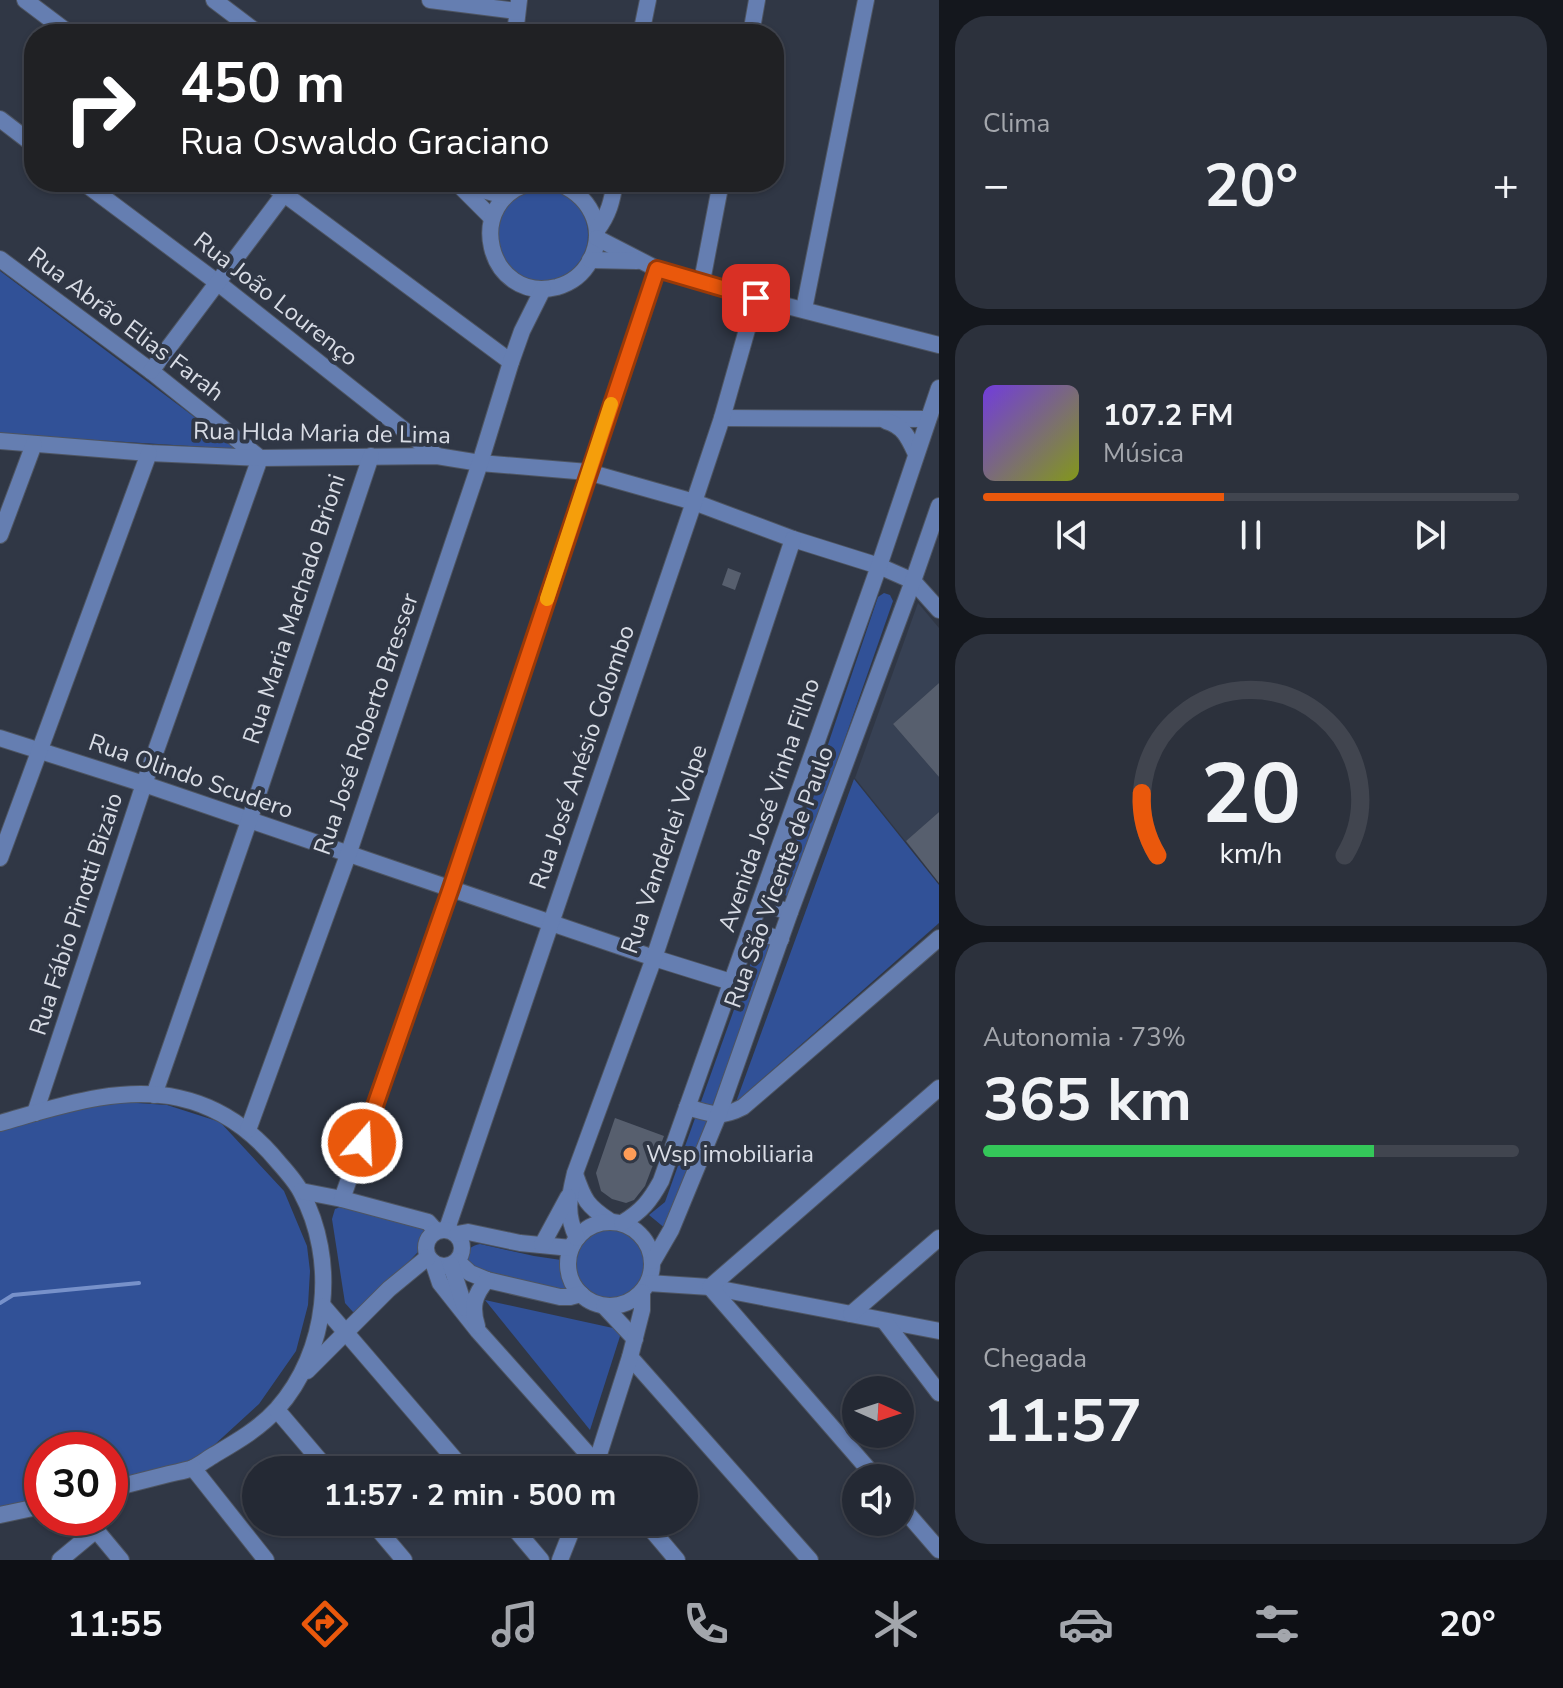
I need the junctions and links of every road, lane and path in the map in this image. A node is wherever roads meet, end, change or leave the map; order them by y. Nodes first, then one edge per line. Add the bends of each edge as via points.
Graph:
1 (25, 0) edge
2 (214, 0) edge
3 (430, 0) edge
4 (648, 0) edge
5 (757, 0) edge
6 (866, 0) edge
7 (518, 6) edge
8 (57, 24) edge
9 (246, 24) edge
10 (643, 24) edge
11 (753, 24) edge
12 (0, 119) edge
13 (24, 137) edge
14 (96, 192) edge
15 (286, 192) edge
16 (294, 192) edge
17 (466, 192) edge
18 (490, 192) edge
19 (512, 192) edge
20 (575, 192) edge
21 (600, 192) edge
22 (613, 192) edge
23 (719, 192) edge
24 (505, 196) junction
25 (587, 204) junction
26 (492, 218) junction
27 (597, 234) junction
28 (0, 259) edge
29 (590, 260) junction
30 (638, 261) junction
31 (657, 269) junction
32 (702, 281) junction
33 (218, 283) junction
34 (524, 285) junction
35 (543, 289) junction
36 (756, 298) junction
37 (804, 309) junction
38 (522, 331) junction
39 (939, 345) edge
40 (511, 362) junction
41 (151, 371) junction
42 (939, 388) edge
43 (722, 418) junction
44 (873, 419) junction
45 (928, 419) junction
46 (0, 441) edge
47 (34, 444) junction
48 (149, 453) junction
49 (916, 454) junction
50 (371, 456) junction
51 (437, 456) junction
52 (260, 458) junction
53 (480, 463) junction
54 (588, 472) junction
55 (694, 502) junction
56 (939, 506) edge
57 (0, 535) edge
58 (793, 539) junction
59 (879, 566) junction
60 (913, 581) junction
61 (939, 610) edge
62 (0, 738) edge
63 (39, 751) junction
64 (144, 784) junction
65 (249, 821) junction
66 (348, 855) junction
67 (0, 858) edge
68 (451, 888) junction
69 (760, 903) junction
70 (790, 912) junction
71 (551, 923) junction
72 (750, 931) junction
73 (939, 938) edge
74 (781, 939) junction
75 (654, 958) junction
76 (731, 982) junction
77 (939, 1088) edge
78 (154, 1095) junction
79 (687, 1107) junction
80 (35, 1113) junction
81 (718, 1116) junction
82 (0, 1123) edge
83 (248, 1130) junction
84 (575, 1173) junction
85 (301, 1191) junction
86 (569, 1196) junction
87 (342, 1199) junction
88 (616, 1222) junction
89 (447, 1232) junction
90 (939, 1238) edge
91 (574, 1243) junction
92 (542, 1245) junction
93 (431, 1260) junction
94 (454, 1263) junction
95 (653, 1263) junction
96 (487, 1280) junction
97 (685, 1285) junction
98 (645, 1287) junction
99 (710, 1287) junction
100 (581, 1294) junction
101 (604, 1306) junction
102 (328, 1311) junction
103 (851, 1314) junction
104 (468, 1317) junction
105 (885, 1322) junction
106 (352, 1326) junction
107 (478, 1331) junction
108 (939, 1331) edge
109 (635, 1339) junction
110 (630, 1357) junction
111 (302, 1376) junction
112 (939, 1393) edge
113 (277, 1410) junction
114 (316, 1456) edge
115 (453, 1456) edge
116 (587, 1456) edge
117 (601, 1456) edge
118 (864, 1464) edge
119 (193, 1468) junction
120 (128, 1484) edge
121 (24, 1510) edge
122 (0, 1515) edge
123 (914, 1521) edge
124 (81, 1536) edge
125 (102, 1536) edge
126 (384, 1536) edge
127 (521, 1536) edge
128 (569, 1536) edge
129 (657, 1536) edge
130 (939, 1550) edge
131 (60, 1560) edge
132 (121, 1560) edge
133 (266, 1560) edge
134 (404, 1560) edge
135 (541, 1560) edge
136 (560, 1560) edge
137 (677, 1560) edge
138 (810, 1560) edge

1 - 8 street
2 - 9 street
3 - 7 street
4 - 10 street
5 - 11 street
6 - 37 street
12 - 13 street
14 - 33 street, Rua João Lourenço
15 - 33 street
16 - 40 street
17 - 26 street
18 - 24 street
19 - 24 street
20 - 25 street
21 - 25 street
22 - 27 street
23 - 32 street
24 - 26 street
25 - 27 street
26 - 34 street via 491,250 498,265
27 - 29 street
27 - 30 street
28 - 41 street, Rua Abrão Elias Farah
29 - 30 street
29 - 35 street via 570,281
30 - 31 street
31 - 32 street
31 - 54 street
32 - 36 street
33 - 41 street
33 - 51 street, Rua João Lourenço
34 - 35 street
34 - 38 street, Rua José Roberto Bresser
35 - 38 street, Rua José Roberto Bresser
36 - 37 street
36 - 43 street, Rua José Anésio Colombo
37 - 39 street
38 - 40 street, Rua José Roberto Bresser
40 - 53 street, Rua José Roberto Bresser
41 - 52 street, Rua Abrão Elias Farah
42 - 45 street, Avenida José Vinha Filho
43 - 44 street
43 - 55 street, Rua José Anésio Colombo
44 - 45 street
44 - 49 street via 892,423 907,434
45 - 49 street, Avenida José Vinha Filho
46 - 47 street, Rua Hlda Maria de Lima
47 - 48 street, Rua Hlda Maria de Lima
47 - 57 street
48 - 52 street, Rua Hlda Maria de Lima
48 - 63 street
49 - 59 street, Avenida José Vinha Filho
50 - 51 street, Rua Hlda Maria de Lima
50 - 52 street, Rua Hlda Maria de Lima
50 - 65 street, Rua Maria Machado Brioni
51 - 53 street, Rua Hlda Maria de Lima
52 - 64 street, Rua Fábio Pinotti Bizaio
53 - 54 street, Rua Hlda Maria de Lima
53 - 66 street, Rua José Roberto Bresser
54 - 55 street, Rua Hlda Maria de Lima
54 - 68 street
55 - 58 street, Rua Hlda Maria de Lima
55 - 71 street, Rua José Anésio Colombo
56 - 60 street, Rua São Vicente de Paulo
58 - 59 street, Rua Hlda Maria de Lima
58 - 75 street, Rua Vanderlei Volpe
59 - 60 street, Rua Hlda Maria de Lima
59 - 69 street, Avenida José Vinha Filho
60 - 61 street
60 - 70 street, Rua São Vicente de Paulo
62 - 63 street, Rua Olindo Scudero
63 - 64 street, Rua Olindo Scudero
63 - 67 street
64 - 65 street, Rua Olindo Scudero
64 - 80 street, Rua Fábio Pinotti Bizaio
65 - 66 street, Rua Olindo Scudero
65 - 78 street, Rua Maria Machado Brioni
66 - 68 street, Rua Olindo Scudero
66 - 83 street, Rua José Roberto Bresser
68 - 71 street, Rua Olindo Scudero
68 - 87 street
69 - 70 street
69 - 72 street, Avenida José Vinha Filho
70 - 74 street, Rua São Vicente de Paulo
71 - 75 street, Rua Olindo Scudero
71 - 89 street, Rua José Anésio Colombo
72 - 74 street
72 - 76 street, Avenida José Vinha Filho
73 - 81 street via 743,1107
74 - 81 street, Rua São Vicente de Paulo
75 - 76 street, Rua Olindo Scudero
75 - 84 street, Rua Vanderlei Volpe
76 - 79 street, Avenida José Vinha Filho
77 - 99 street
78 - 80 street via 106,1096
78 - 83 street via 210,1107
79 - 81 street
79 - 88 street, Avenida José Vinha Filho via 651,1200 637,1214
80 - 82 street
81 - 95 street, Rua São Vicente de Paulo
83 - 85 street
84 - 86 street, Rua Vanderlei Volpe
84 - 88 street via 593,1210
85 - 87 street
85 - 102 street via 323,1262
86 - 91 street, Rua Vanderlei Volpe
86 - 92 street
87 - 89 street
88 - 91 street via 597,1223
88 - 95 street via 637,1231 648,1244
89 - 92 street
89 - 93 street via 430,1235 426,1250
89 - 94 street via 462,1245
90 - 103 street
91 - 92 street
91 - 100 street via 569,1273
93 - 94 street via 445,1266
93 - 104 street via 440,1283
93 - 106 street via 389,1289
94 - 96 street
94 - 104 street
95 - 97 street
95 - 98 street
96 - 100 street via 560,1297
96 - 107 street via 473,1302
97 - 98 street
97 - 99 street
98 - 101 street via 625,1304
98 - 109 street
99 - 103 street
99 - 118 street
100 - 101 street
101 - 109 street
102 - 106 street
102 - 111 street
103 - 105 street
104 - 107 street
105 - 108 street
105 - 112 street
106 - 111 street
106 - 115 street
107 - 116 street
109 - 110 street
110 - 117 street
110 - 138 street
111 - 113 street
113 - 114 street
113 - 119 street via 248,1435
119 - 120 street
119 - 133 street
121 - 122 street
123 - 130 street
124 - 131 street
125 - 132 street
126 - 134 street
127 - 135 street
128 - 136 street
129 - 137 street

